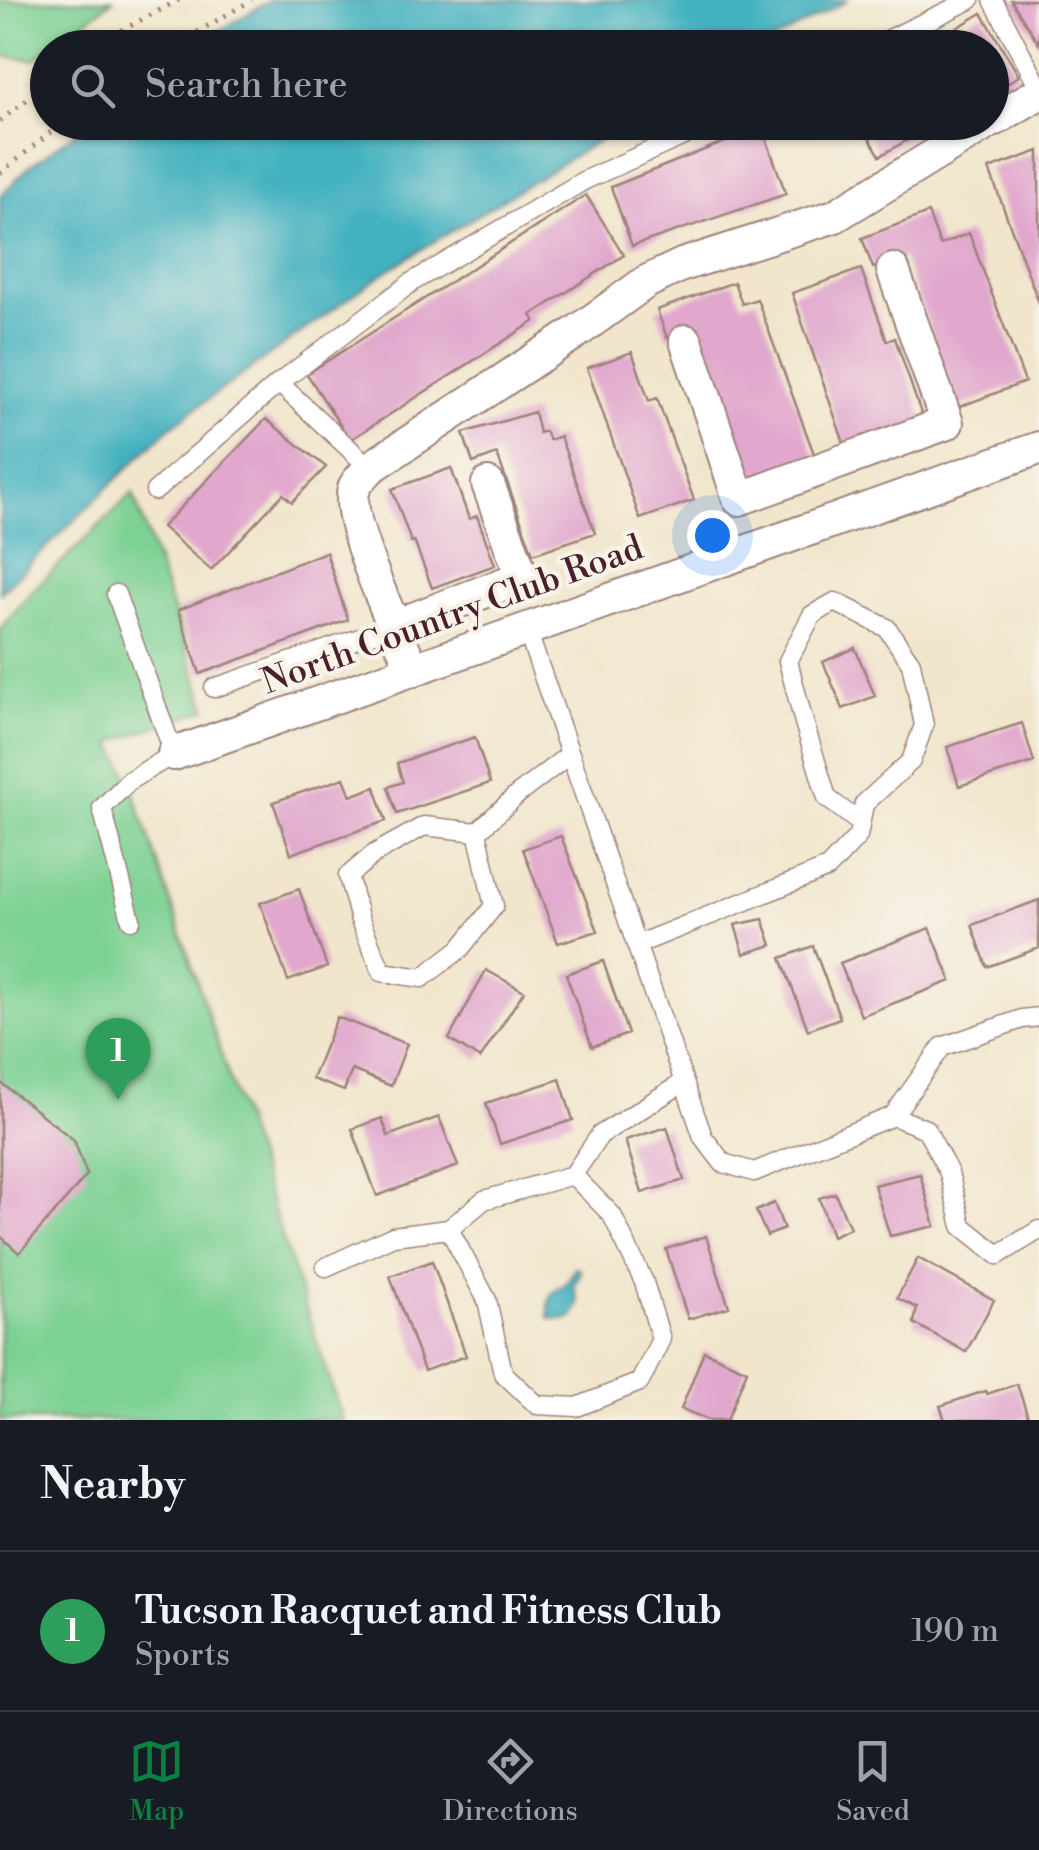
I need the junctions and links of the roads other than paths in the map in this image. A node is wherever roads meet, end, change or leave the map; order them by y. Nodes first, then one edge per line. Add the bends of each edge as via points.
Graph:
1 (970, 0) edge
2 (993, 0) edge
3 (908, 30) edge
4 (1008, 30) edge
5 (1009, 31) edge
6 (1039, 90) edge
7 (1009, 110) edge
8 (674, 140) edge
9 (961, 140) edge
10 (893, 270) dead end
11 (686, 342) dead end
12 (280, 383) junction
13 (1039, 448) edge
14 (835, 465) junction
15 (370, 468) junction
16 (488, 484) dead end
17 (155, 490) dead end
18 (849, 515) junction
19 (116, 594) dead end
20 (395, 626) junction
21 (527, 630) junction
22 (413, 670) junction
23 (214, 688) dead end
24 (174, 754) junction
25 (570, 754) junction
26 (860, 823) junction
27 (477, 832) junction
28 (131, 920) dead end
29 (636, 945) junction
30 (1039, 1016) edge
31 (684, 1082) junction
32 (893, 1116) junction
33 (573, 1174) junction
34 (449, 1229) junction
35 (1039, 1230) edge
36 (326, 1267) dead end

1 - 3 lane
2 - 4 lane
5 - 6 lane
6 - 7 street
8 - 12 lane via 585,180 412,282
9 - 15 street via 836,216 646,282
10 - 14 street via 947,423
11 - 14 street via 739,498
12 - 15 lane
12 - 17 lane
13 - 18 street, North Country Club Road
14 - 18 street
15 - 20 street via 354,487 352,511
16 - 20 street via 522,577
18 - 21 street, North Country Club Road
19 - 24 lane
20 - 22 street
20 - 23 lane
21 - 22 street, North Country Club Road
21 - 25 lane
22 - 24 street, North Country Club Road
24 - 28 lane via 130,780 102,808
25 - 27 lane
25 - 29 lane
26 - 26 lane via 864,804 911,761 924,725 911,664 887,628 835,602 812,616 788,661 827,798
26 - 29 lane via 858,836 828,868
27 - 27 lane via 424,826 348,876 382,972 422,978 460,949 494,906
29 - 31 lane
30 - 32 lane via 942,1047
31 - 32 lane via 703,1136 722,1162 754,1172
31 - 33 lane via 600,1135
32 - 35 lane via 926,1130 949,1173 962,1226 998,1255
33 - 34 lane via 484,1200
33 - 34 lane via 612,1215 644,1282 661,1339 640,1382 578,1407 537,1406 503,1373 487,1300
34 - 36 lane via 393,1236

